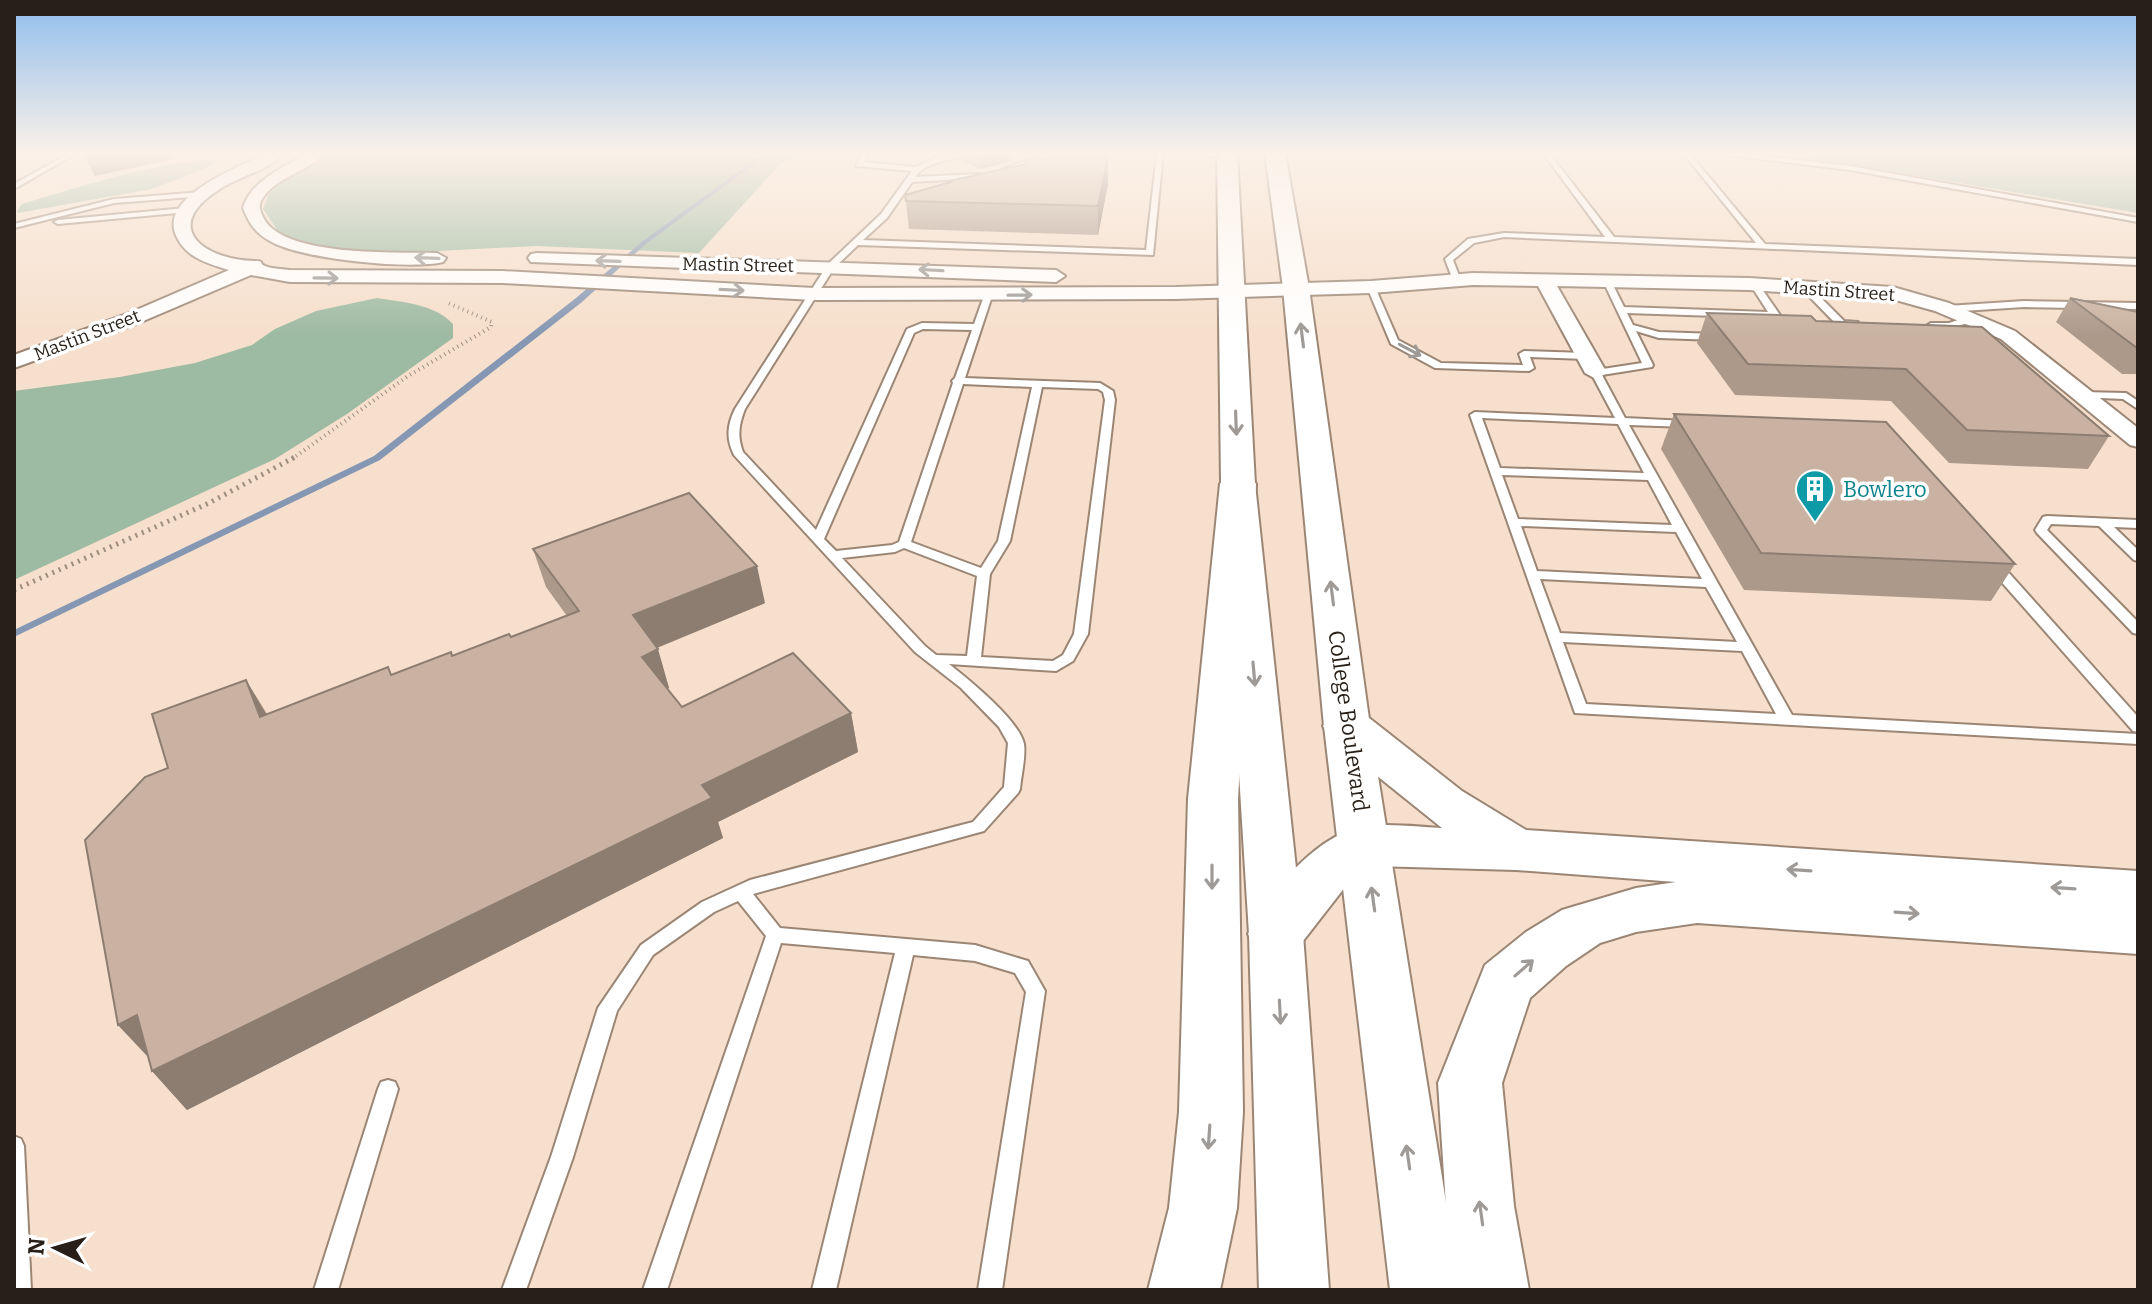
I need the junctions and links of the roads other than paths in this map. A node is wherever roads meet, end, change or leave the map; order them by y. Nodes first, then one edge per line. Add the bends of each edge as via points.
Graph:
1 (65, 214) edge
2 (146, 214) edge
3 (184, 214) edge
4 (253, 214) edge
5 (886, 214) edge
6 (1154, 214) edge
7 (1229, 214) edge
8 (1284, 214) edge
9 (1592, 214) edge
10 (1736, 214) edge
11 (2097, 214) edge
12 (2135, 221) edge
13 (14, 227) edge
14 (1612, 240) junction
15 (854, 242) junction
16 (301, 247) junction
17 (1763, 247) junction
18 (2138, 262) edge
19 (831, 266) junction
20 (248, 269) junction
21 (1544, 279) junction
22 (1457, 281) junction
23 (1607, 281) junction
24 (1754, 284) junction
25 (1371, 287) junction
26 (1296, 288) junction
27 (1806, 288) junction
28 (1232, 289) junction
29 (814, 294) junction
30 (988, 296) junction
31 (2138, 306) edge
32 (1947, 309) junction
33 (1623, 310) junction
34 (1970, 319) junction
35 (1872, 325) edge
36 (976, 327) junction
37 (1631, 327) junction
38 (1919, 327) edge
39 (1729, 337) edge
40 (14, 362) edge
41 (1591, 365) junction
42 (957, 381) junction
43 (1038, 384) junction
44 (2082, 395) junction
45 (2138, 406) edge
46 (1621, 421) junction
47 (1696, 424) edge
48 (2138, 440) edge
49 (1494, 471) junction
50 (1652, 477) junction
51 (1238, 484) junction
52 (1513, 522) junction
53 (2102, 522) junction
54 (2138, 524) edge
55 (1681, 529) junction
56 (818, 539) junction
57 (904, 544) junction
58 (1981, 550) edge
59 (832, 555) junction
60 (2138, 557) edge
61 (984, 574) junction
62 (1532, 575) junction
63 (1711, 583) junction
64 (2138, 630) edge
65 (1554, 637) junction
66 (1746, 647) junction
67 (933, 659) junction
68 (973, 661) junction
69 (1787, 720) junction
70 (1347, 726) junction
71 (2138, 727) edge
72 (2138, 739) edge
73 (1366, 846) junction
74 (1516, 850) junction
75 (741, 892) junction
76 (2138, 893) edge
77 (2138, 931) edge
78 (1276, 934) junction
79 (775, 935) junction
80 (906, 946) junction
81 (388, 1089) dead end
82 (14, 1146) edge
83 (19, 1290) edge
84 (326, 1290) edge
85 (514, 1290) edge
86 (655, 1290) edge
87 (824, 1290) edge
88 (990, 1290) edge
89 (1184, 1290) edge
90 (1294, 1290) edge
91 (1425, 1290) edge
92 (1493, 1290) edge

1 - 13 lane
2 - 13 lane
3 - 20 street via 182,229 190,246 216,261
4 - 16 street via 263,230
5 - 15 lane
6 - 15 lane via 1150,253
7 - 28 main road
8 - 26 main road, College Boulevard
9 - 14 lane
10 - 17 lane
11 - 12 lane
14 - 17 lane
14 - 22 lane via 1504,235 1471,241 1449,259
15 - 19 lane
19 -> 16 street, Mastin Street via 363,256
16 - 20 street, Mastin Street
17 - 18 lane
28 -> 19 street, Mastin Street via 1171,279
19 - 29 lane
20 -> 29 street, Mastin Street via 316,278 468,276
20 - 40 street, Mastin Street
21 - 22 street, Mastin Street
21 - 23 street, Mastin Street
21 - 41 street
22 - 25 street, Mastin Street
23 - 24 street, Mastin Street
23 - 33 lane
24 - 27 street, Mastin Street
24 - 33 lane via 1778,320
25 - 26 street, Mastin Street
25 -> 41 lane via 1394,342 1439,366 1529,368 1524,354
26 - 28 street, Mastin Street
70 -> 26 main road, College Boulevard
27 - 32 street, Mastin Street via 1893,293
27 - 35 lane via 1841,324
30 -> 28 street, Mastin Street
28 -> 51 main road
29 - 30 street, Mastin Street
29 - 56 lane via 740,409 733,430 738,453
30 - 36 lane
31 - 32 lane
32 - 34 street, Mastin Street
33 - 37 lane
34 - 38 lane
34 - 44 street, Mastin Street via 2008,335
36 - 42 lane
36 - 56 lane via 922,326 910,331
37 - 39 lane via 1659,335
37 - 41 lane via 1648,365
41 - 46 lane
42 - 43 lane
42 - 57 lane
43 - 61 lane via 1004,541
43 - 68 lane via 1100,386 1110,400 1081,634 1068,658 1056,666
44 - 45 lane via 2126,396
44 - 48 street, Mastin Street
46 - 47 lane
46 - 49 lane via 1475,415
46 - 50 lane
49 - 50 lane
49 - 52 lane
50 - 55 lane
51 -> 78 main road
51 -> 89 highway via 1213,799 1211,1112 1203,1208
52 - 55 lane
52 - 62 lane
53 - 54 lane
53 - 60 lane
53 - 64 lane via 2047,520 2041,530
55 - 63 lane
56 - 59 lane
57 - 59 lane
57 - 61 lane
58 - 71 lane
59 - 67 lane
61 - 68 lane
62 - 63 lane
62 - 65 lane
63 - 66 lane
65 - 66 lane
65 - 69 lane via 1580,709
66 - 69 lane
67 - 68 lane
67 - 75 lane via 966,685 1010,733 1016,743 1012,789 978,827
69 - 72 lane
70 - 73 main road, College Boulevard
70 - 74 highway via 1444,804
73 - 74 highway
73 - 78 highway via 1333,863
91 -> 73 main road, College Boulevard
76 -> 74 highway
75 - 79 lane
75 - 85 lane via 708,907 647,950 608,1008
92 -> 77 highway via 1470,1083 1506,983 1582,926 1636,910 1697,901
78 -> 90 main road
79 - 80 lane
79 - 86 lane
80 - 87 lane
80 - 88 lane via 975,953 1021,967 1036,991
81 - 84 lane
82 - 83 lane

